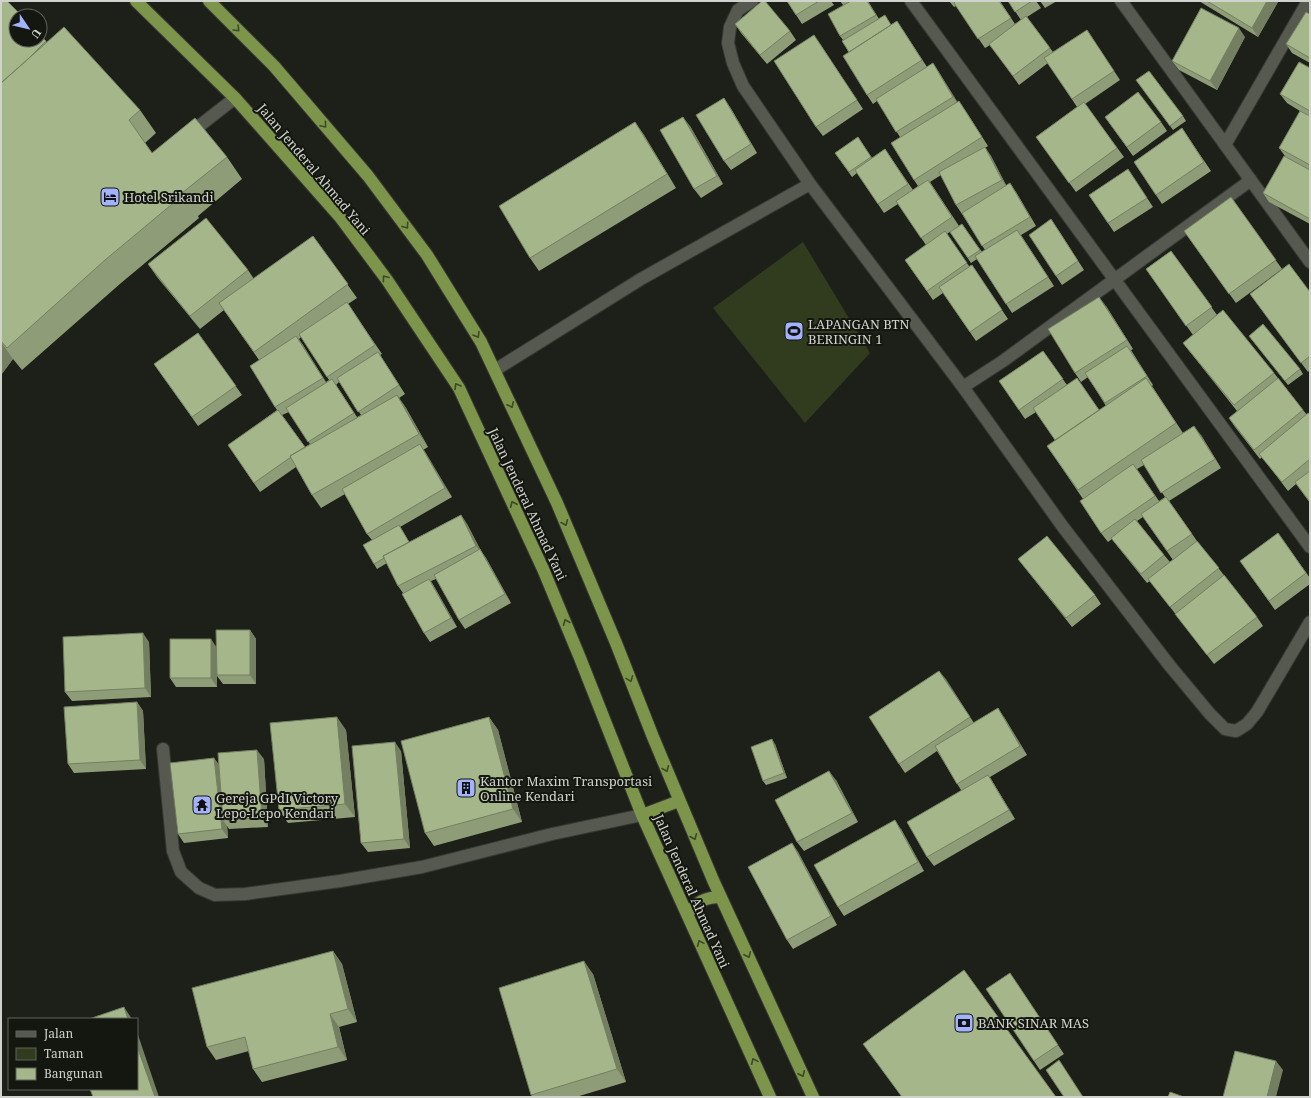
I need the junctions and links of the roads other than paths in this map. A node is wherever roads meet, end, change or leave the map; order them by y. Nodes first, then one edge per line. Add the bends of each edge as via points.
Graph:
1 (136, 1) edge
2 (209, 1) edge
3 (752, 1) edge
4 (911, 1) edge
5 (1308, 1) edge
6 (1122, 2) edge
7 (235, 98) junction
8 (178, 142) edge
9 (1225, 145) junction
10 (1251, 180) junction
11 (810, 184) junction
12 (1310, 262) edge
13 (1115, 280) junction
14 (495, 370) junction
15 (963, 387) junction
16 (1310, 547) edge
17 (1310, 622) edge
18 (163, 749) dead end
19 (679, 801) junction
20 (642, 815) junction
21 (721, 897) junction
22 (687, 914) junction
23 (770, 1097) edge
24 (813, 1097) edge

1 - 7 highway, Jalan Jenderal Ahmad Yani
2 -> 14 highway, Jalan Jenderal Ahmad Yani via 274,66 368,176 427,255 481,342
3 - 11 street via 738,10 730,27 728,43 733,63 743,86
4 - 13 street
5 - 9 street
6 - 9 street
7 - 8 street
20 -> 7 highway, Jalan Jenderal Ahmad Yani via 543,569 459,388 387,280 340,217
9 - 10 street
10 - 12 street
10 - 13 street
11 - 14 street via 640,279
11 - 15 street
13 - 15 street
13 - 16 street
14 -> 19 highway, Jalan Jenderal Ahmad Yani via 557,503
15 - 17 street via 1073,540 1170,666 1225,729 1236,730 1247,724
18 - 20 street via 173,851 181,872 199,888 215,895 245,894 422,867 552,834
19 - 20 highway
19 -> 21 highway, Jalan Jenderal Ahmad Yani
20 - 22 highway, Jalan Jenderal Ahmad Yani
21 - 22 highway via 710,897 697,904
21 -> 24 highway, Jalan Jenderal Ahmad Yani
23 -> 22 highway, Jalan Jenderal Ahmad Yani

